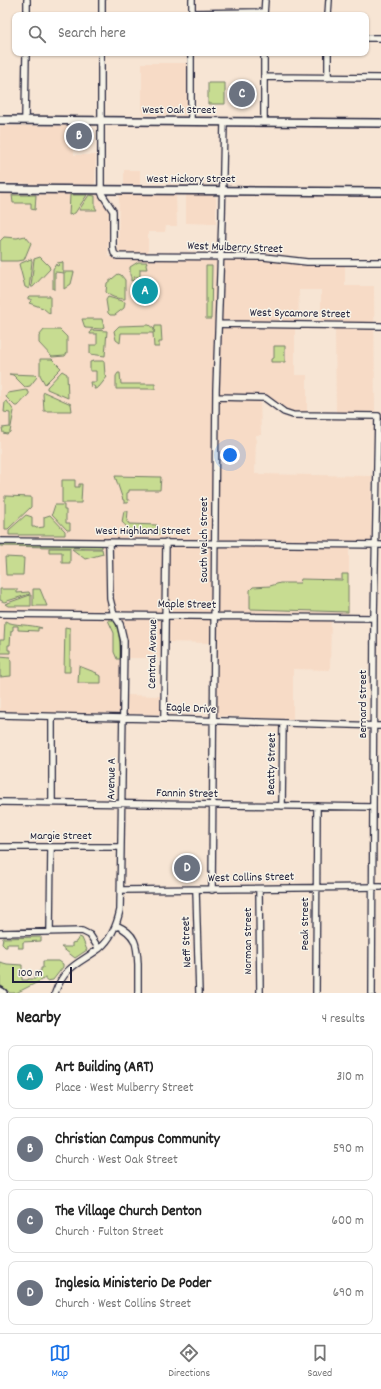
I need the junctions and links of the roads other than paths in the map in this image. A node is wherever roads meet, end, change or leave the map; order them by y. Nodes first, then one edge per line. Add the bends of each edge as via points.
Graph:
1 (27, 0) edge
2 (102, 0) edge
3 (192, 0) edge
4 (264, 0) edge
5 (329, 0) edge
6 (26, 12) edge
7 (102, 12) edge
8 (192, 12) edge
9 (264, 12) edge
10 (328, 12) edge
11 (369, 38) edge
12 (381, 38) edge
13 (26, 56) edge
14 (101, 56) edge
15 (192, 56) edge
16 (264, 56) edge
17 (328, 56) edge
18 (264, 77) junction
19 (328, 78) junction
20 (381, 78) edge
21 (0, 120) edge
22 (25, 120) junction
23 (101, 121) junction
24 (191, 121) junction
25 (224, 122) junction
26 (264, 122) junction
27 (381, 123) edge
28 (0, 189) edge
29 (100, 190) junction
30 (222, 190) junction
31 (381, 192) edge
32 (220, 257) junction
33 (381, 262) edge
34 (219, 324) junction
35 (381, 326) edge
36 (216, 396) junction
37 (0, 541) edge
38 (109, 542) junction
39 (166, 542) junction
40 (215, 543) junction
41 (378, 545) edge
42 (0, 614) edge
43 (114, 615) junction
44 (165, 615) junction
45 (215, 616) junction
46 (374, 618) junction
47 (0, 715) edge
48 (52, 716) junction
49 (124, 718) junction
50 (164, 718) junction
51 (214, 721) junction
52 (283, 723) junction
53 (374, 726) junction
54 (381, 726) edge
55 (0, 802) edge
56 (52, 802) junction
57 (122, 803) junction
58 (212, 805) junction
59 (282, 806) junction
60 (317, 806) junction
61 (373, 807) junction
62 (0, 847) edge
63 (51, 847) junction
64 (121, 847) junction
65 (373, 887) junction
66 (381, 887) edge
67 (316, 888) junction
68 (259, 889) junction
69 (121, 890) junction
70 (196, 890) junction
71 (212, 890) junction
72 (116, 925) junction
73 (50, 931) junction
74 (0, 933) edge
75 (99, 949) junction
76 (0, 991) edge
77 (3, 993) edge
78 (55, 993) edge
79 (138, 993) edge
80 (199, 993) edge
81 (260, 993) edge
82 (316, 993) edge
83 (372, 993) edge

1 - 6 street
2 - 7 street
3 - 8 street
4 - 9 street
5 - 10 street
11 - 12 street
13 - 22 street
14 - 23 street
15 - 24 street
16 - 18 street
17 - 19 street
18 - 19 street
18 - 26 street
19 - 20 street
21 - 22 main road, West Oak Street
22 - 23 main road, West Oak Street
23 - 24 main road, West Oak Street
23 - 29 street
24 - 25 main road, West Oak Street
25 - 26 main road, West Oak Street
25 - 30 street, South Welch Street
26 - 27 main road, West Oak Street
28 - 29 main road, West Hickory Street
29 - 30 main road, West Hickory Street
29 - 32 street, West Mulberry Street via 113,211 114,253 119,256
30 - 31 main road, West Hickory Street
30 - 32 street, South Welch Street
32 - 33 street, West Mulberry Street via 264,257 296,262
32 - 34 street, South Welch Street
34 - 35 street, West Sycamore Street
34 - 36 street, South Welch Street
36 - 40 street, South Welch Street
36 - 41 street, Bernard Street via 265,398 284,412 293,415 378,416
37 - 38 street, West Highland Street
38 - 39 street, West Highland Street
38 - 43 street, Avenue A via 109,597
39 - 40 street, West Highland Street
39 - 44 street, Central Avenue
40 - 41 street, West Highland Street
40 - 45 street, South Welch Street
41 - 46 street, Bernard Street
42 - 43 street, Maple Street
43 - 44 street, Maple Street
43 - 49 street, Avenue A via 120,624 124,641
44 - 45 street, Maple Street
44 - 50 street, Central Avenue
45 - 46 street, Maple Street
45 - 51 street, South Welch Street
46 - 53 street, Bernard Street
47 - 48 street, Eagle Drive
48 - 49 street, Eagle Drive
48 - 56 street
49 - 50 street, Eagle Drive
49 - 57 street, Avenue A
50 - 51 street, Eagle Drive
51 - 52 street, Eagle Drive
51 - 58 street, South Welch Street
52 - 53 street, Eagle Drive
52 - 59 street, Beatty Street
53 - 54 street, Eagle Drive
53 - 61 street, Bernard Street
55 - 56 street, Fannin Street
56 - 57 street, Fannin Street
57 - 58 street, Fannin Street
57 - 64 street, Avenue A
58 - 59 street, Fannin Street
58 - 71 street, South Welch Street
59 - 60 street, Fannin Street
60 - 61 street, Fannin Street
60 - 67 street, Peak Street
61 - 65 street, Bernard Street
62 - 63 street, Margie Street
63 - 64 street, Margie Street
63 - 73 street
64 - 69 street, Avenue A
65 - 66 street, West Collins Street
65 - 67 street, West Collins Street
65 - 83 street, Bernard Street
67 - 68 street, West Collins Street
67 - 82 street, Peak Street
68 - 71 street, West Collins Street
68 - 81 street, Norman Street
69 - 70 street, West Collins Street
69 - 72 street, Avenue A
70 - 71 street, West Collins Street
70 - 80 street, Neff Street
72 - 75 street, Avenue A
72 - 79 street via 132,937 137,948
73 - 74 street
73 - 75 street via 82,931 90,935
75 - 78 street, Avenue A via 69,968 62,976
76 - 77 main road

